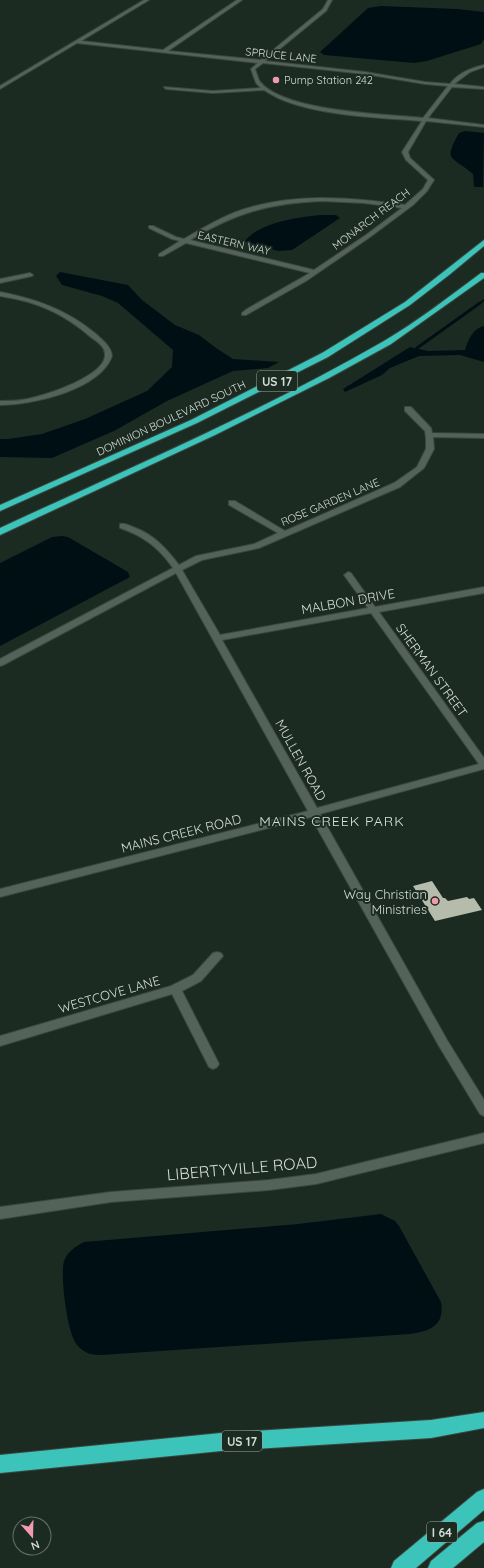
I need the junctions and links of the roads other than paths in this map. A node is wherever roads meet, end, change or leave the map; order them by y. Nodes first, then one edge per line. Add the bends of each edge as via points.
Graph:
1 (147, 0) edge
2 (240, 0) edge
3 (330, 0) edge
4 (76, 42) junction
5 (164, 51) junction
6 (260, 62) junction
7 (484, 66) edge
8 (452, 85) junction
9 (0, 88) edge
10 (166, 88) dead end
11 (484, 88) edge
12 (262, 89) junction
13 (425, 119) junction
14 (484, 123) edge
15 (484, 126) edge
16 (406, 207) junction
17 (151, 227) dead end
18 (484, 235) edge
19 (185, 241) junction
20 (484, 242) edge
21 (475, 251) junction
22 (161, 255) dead end
23 (316, 272) junction
24 (30, 275) dead end
25 (483, 276) edge
26 (0, 280) edge
27 (0, 294) edge
28 (244, 314) dead end
29 (0, 402) edge
30 (408, 409) dead end
31 (429, 434) junction
32 (484, 436) edge
33 (232, 502) dead end
34 (0, 508) edge
35 (123, 526) dead end
36 (0, 532) edge
37 (285, 534) junction
38 (177, 568) junction
39 (348, 575) dead end
40 (484, 590) edge
41 (374, 610) junction
42 (217, 638) junction
43 (0, 663) edge
44 (484, 766) edge
45 (314, 812) junction
46 (0, 893) edge
47 (217, 956) dead end
48 (176, 989) junction
49 (0, 1041) edge
50 (213, 1064) dead end
51 (484, 1111) edge
52 (484, 1138) edge
53 (0, 1213) edge
54 (484, 1420) edge
55 (0, 1464) edge
56 (484, 1498) edge
57 (484, 1530) edge
58 (400, 1568) edge
59 (438, 1568) edge

1 - 4 street
2 - 5 street
3 - 6 street via 325,10
4 - 5 street, SPRUCE LANE
4 - 9 street
5 - 6 street, SPRUCE LANE
6 - 8 street, SPRUCE LANE
6 - 12 street via 253,69 253,73
7 - 8 street, MONARCH REACH via 460,76
8 - 11 street, SPRUCE LANE
8 - 13 street, MONARCH REACH
10 - 12 street via 213,92
12 - 13 street via 289,100 323,109
13 - 14 street
13 - 15 street
13 - 16 street, MONARCH REACH via 405,152 408,159 431,180
16 - 19 street via 340,199 285,202 238,213
16 - 23 street, MONARCH REACH
17 - 19 street, EASTERN WAY via 164,235
18 - 21 highway
19 - 22 street
19 - 23 street, EASTERN WAY
20 - 21 highway, DOMINION BOULEVARD SOUTH / US 17
21 - 34 highway, DOMINION BOULEVARD SOUTH / US 17 via 446,276 384,319 280,380 198,420
23 - 28 street, MONARCH REACH
24 - 26 street
25 - 36 highway, US 17 via 394,338 312,383 212,433
27 - 29 street via 35,301 66,313 106,347 109,355 106,365 85,380 33,400
30 - 31 street via 423,423
31 - 32 street
31 - 37 street, ROSE GARDEN LANE via 430,449 426,459 411,476 397,485
33 - 37 street
35 - 38 street, MULLEN ROAD via 150,536
37 - 38 street, ROSE GARDEN LANE via 256,546 199,558
38 - 42 street, MULLEN ROAD
38 - 43 street, ROSE GARDEN LANE
39 - 41 street, SHERMAN STREET
40 - 41 street, MALBON DRIVE
41 - 42 street, MALBON DRIVE
41 - 44 street, SHERMAN STREET
42 - 45 street, MULLEN ROAD
44 - 45 street, MAINS CREEK ROAD
45 - 46 street, MAINS CREEK ROAD
45 - 51 street, MULLEN ROAD via 443,1043
47 - 48 street, WESTCOVE LANE via 197,978
48 - 49 street, WESTCOVE LANE
48 - 50 street
52 - 53 street, LIBERTYVILLE ROAD via 316,1179 111,1197
54 - 55 highway, US 17 via 431,1429 221,1442
56 - 58 highway, I 64
57 - 59 highway

